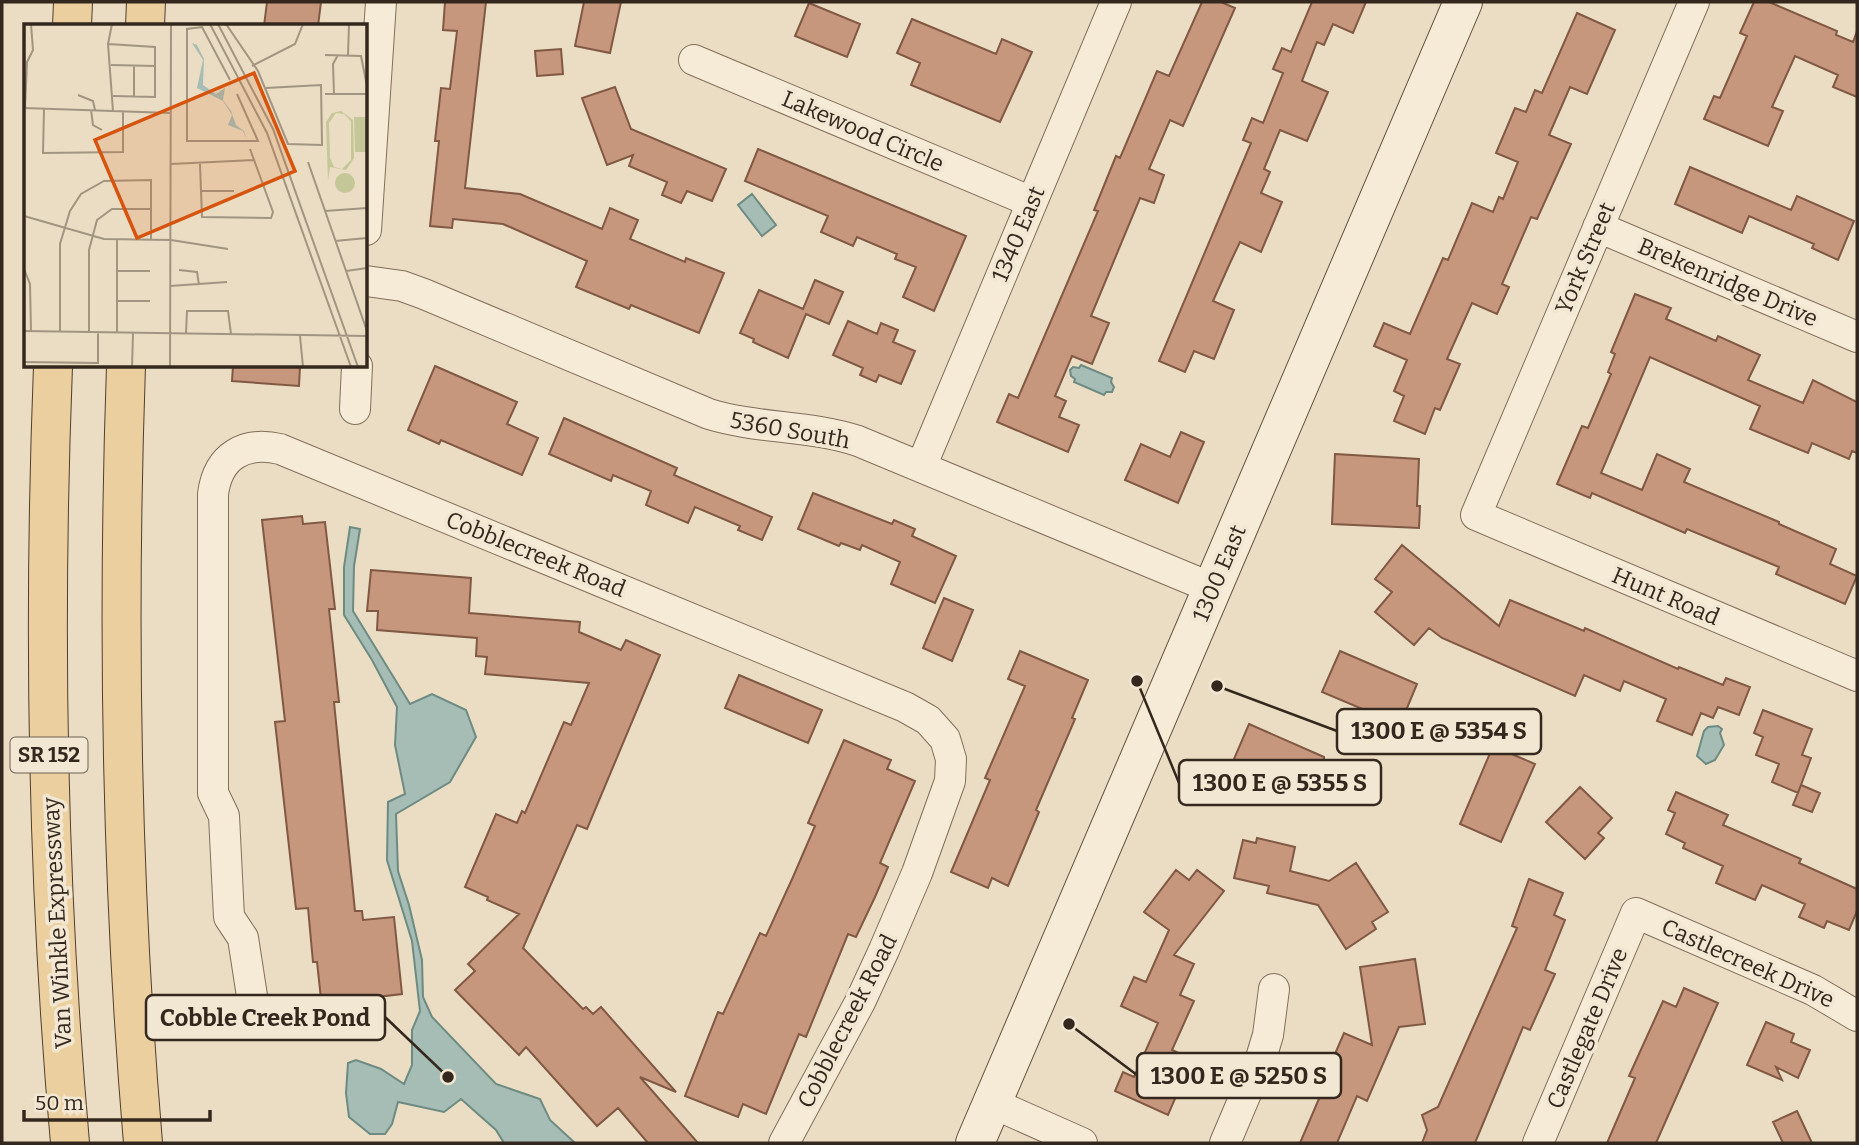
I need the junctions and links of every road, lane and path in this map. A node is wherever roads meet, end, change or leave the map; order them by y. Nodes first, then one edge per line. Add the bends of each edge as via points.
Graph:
1 (74, 2) edge
2 (146, 2) edge
3 (381, 2) edge
4 (1116, 2) edge
5 (1463, 2) edge
6 (1694, 2) edge
7 (72, 24) edge
8 (145, 24) edge
9 (694, 60) dead end
10 (368, 200) edge
11 (1032, 202) junction
12 (1598, 227) junction
13 (368, 282) edge
14 (1857, 337) edge
15 (53, 368) edge
16 (126, 368) edge
17 (358, 368) edge
18 (355, 409) dead end
19 (921, 467) junction
20 (1476, 515) joint
21 (1212, 588) junction
22 (1857, 676) edge
23 (1636, 914) joint
24 (1274, 989) dead end
25 (254, 1009) dead end
26 (1857, 1016) edge
27 (992, 1103) junction
28 (70, 1143) edge
29 (143, 1143) edge
30 (784, 1143) edge
31 (975, 1143) edge
32 (1082, 1143) edge
33 (1226, 1143) edge
34 (1538, 1143) edge

1 - 7 main road
2 - 8 main road
3 - 10 street
4 - 11 street, 1340 East
5 - 21 main road, 1300 East
6 - 12 street, York Street
9 - 11 street, Lakewood Circle
11 - 19 street, 1340 East
12 - 14 street, Brekenridge Drive
12 - 20 street, York Street
13 - 19 street, 5360 South via 424,293 709,414 829,432
15 - 28 main road, Van Winkle Expressway / SR 152 via 48,717
16 - 29 main road via 123,776
17 - 18 street
19 - 21 street, 5360 South
20 - 22 street, Hunt Road
21 - 27 main road, 1300 East
23 - 26 street, Castlecreek Drive via 1813,990
23 - 34 street, Castlegate Drive
24 - 33 street via 1261,1058
25 - 30 street, Cobblecreek Road via 243,938 229,917 224,816 213,793 213,494 217,475 227,461 259,446 281,449 905,707 940,733 951,759 950,781 922,861 860,1002
27 - 31 main road, 1300 East
27 - 32 street

